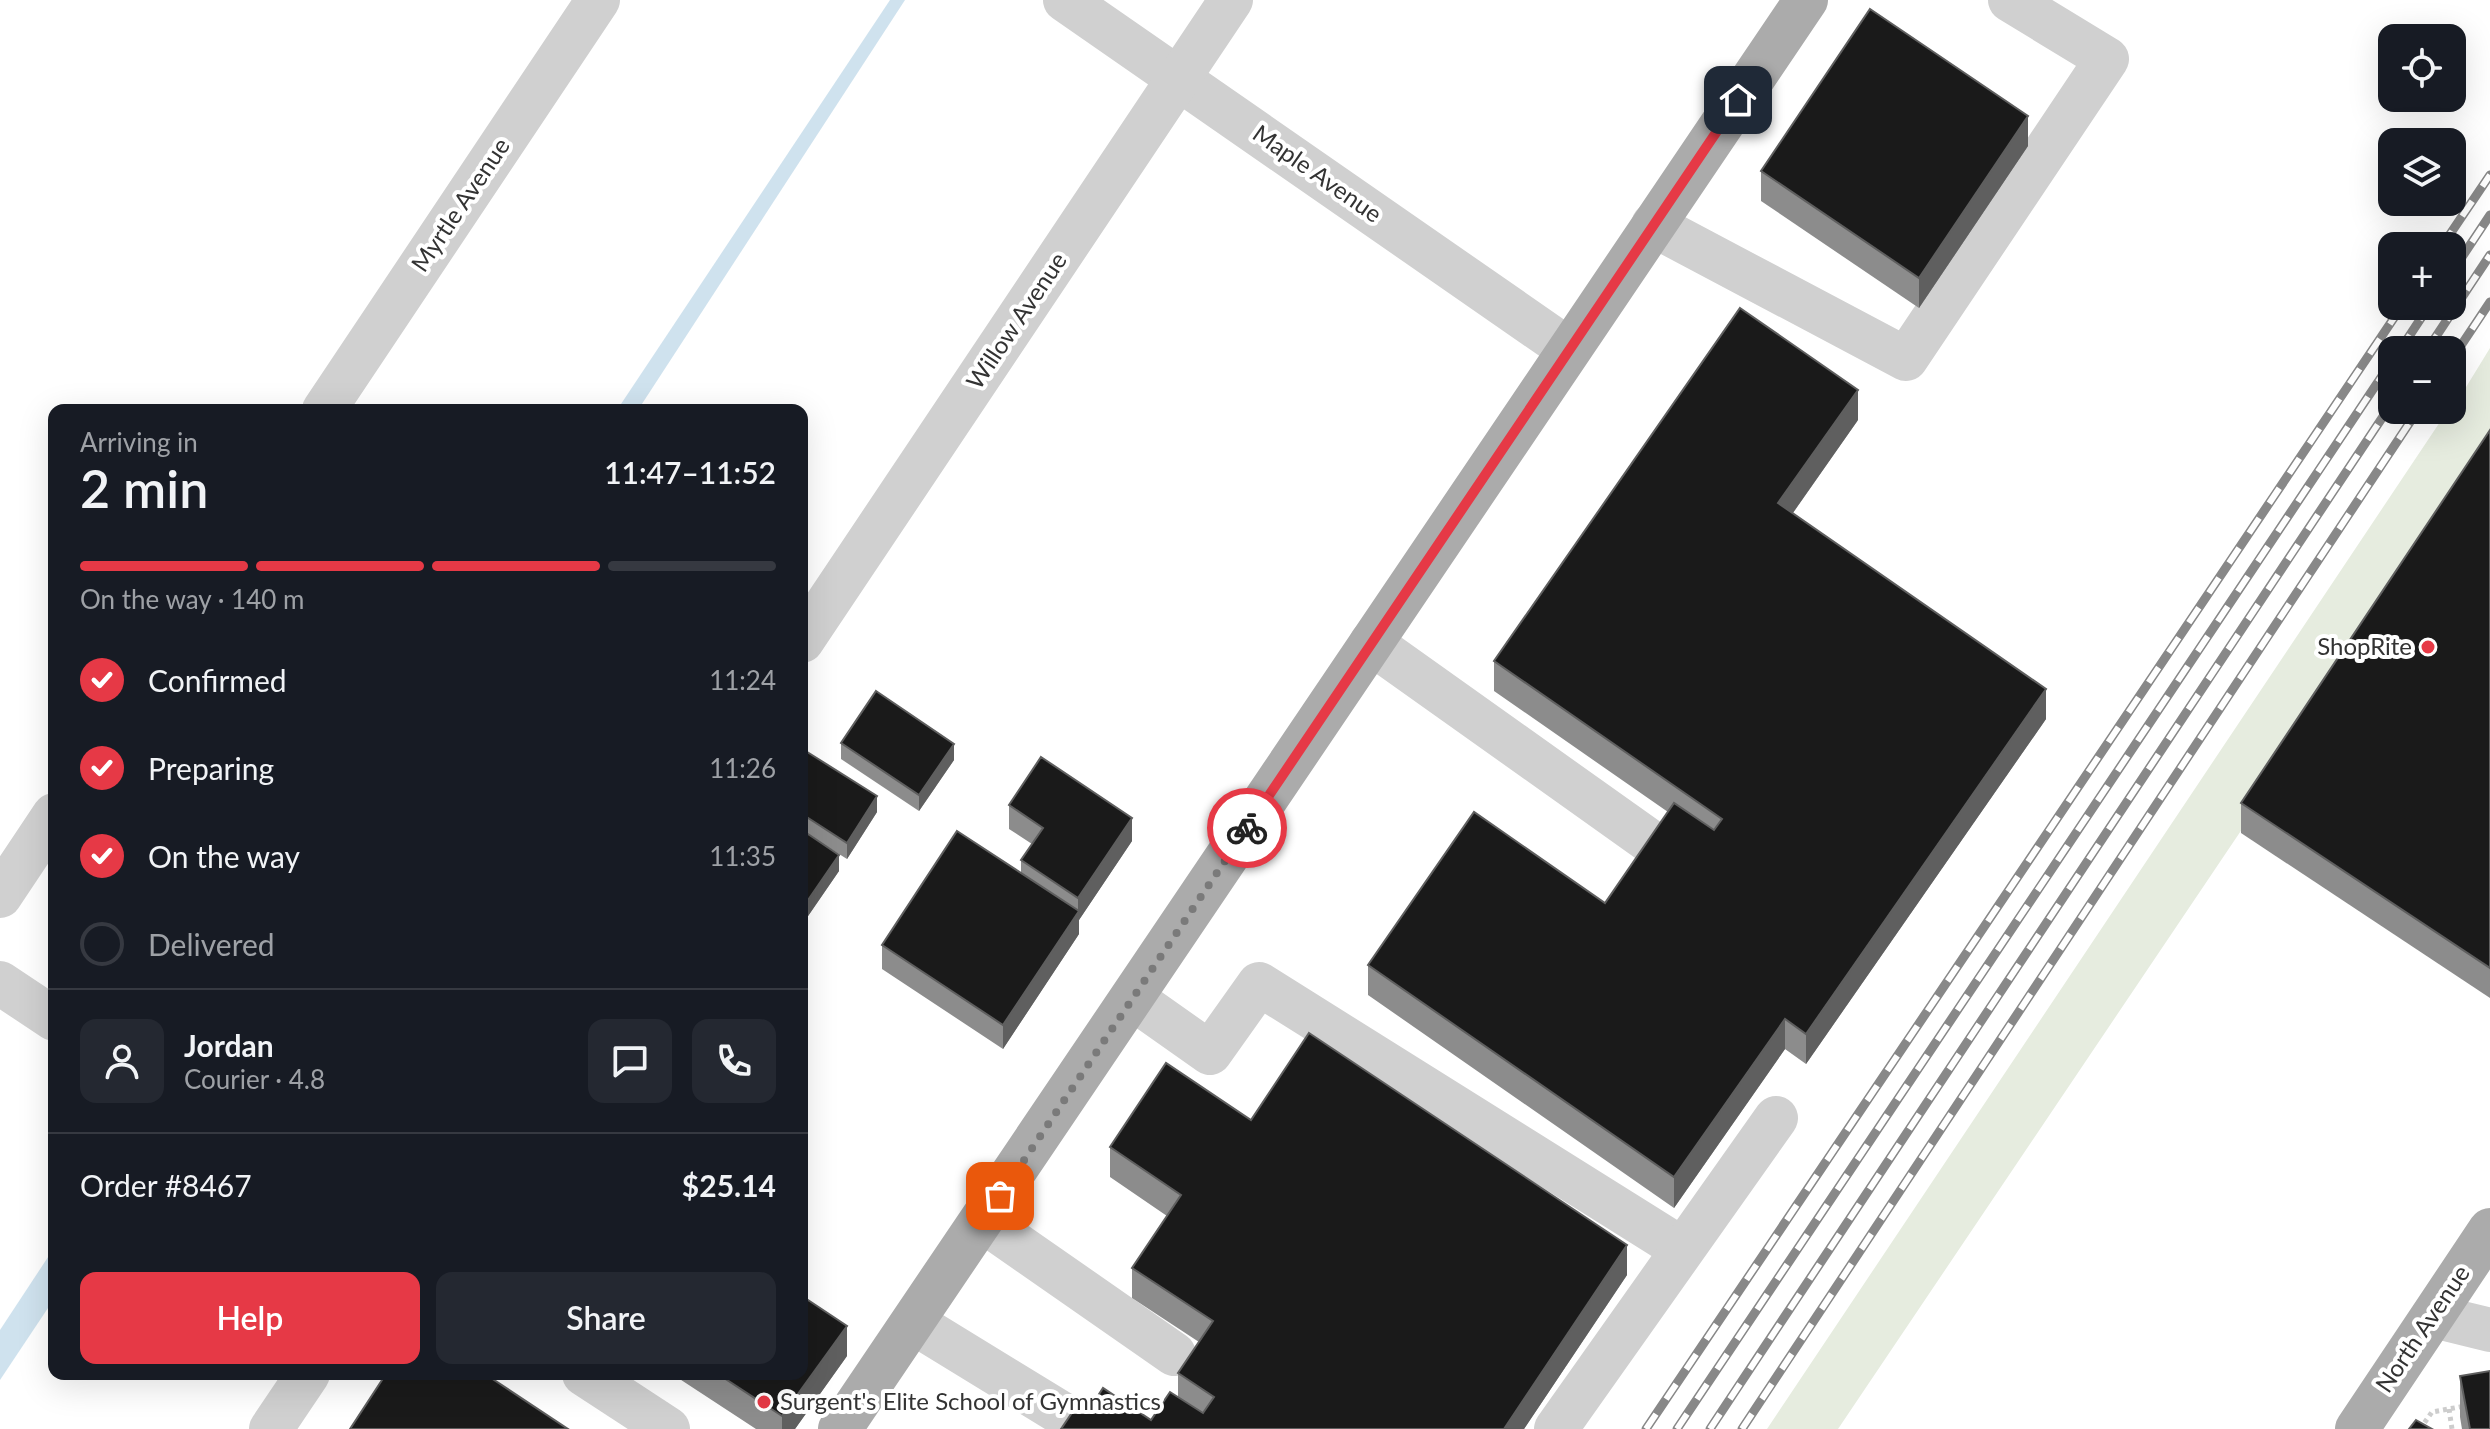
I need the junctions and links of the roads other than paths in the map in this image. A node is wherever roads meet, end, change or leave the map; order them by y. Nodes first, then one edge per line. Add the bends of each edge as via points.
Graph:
1 (598, 0) edge
2 (1065, 0) edge
3 (1231, 0) edge
4 (1806, 0) edge
5 (2010, 0) edge
6 (1181, 79) junction
7 (1653, 225) junction
8 (1568, 349) junction
9 (328, 404) edge
10 (808, 632) edge
11 (1371, 643) junction
12 (48, 824) edge
13 (1655, 845) edge
14 (0, 896) edge
15 (0, 983) edge
16 (1132, 998) junction
17 (48, 1015) edge
18 (1776, 1118) dead end
19 (983, 1221) junction
20 (2490, 1230) edge
21 (1682, 1249) junction
22 (2433, 1316) junction
23 (914, 1323) junction
24 (2490, 1330) edge
25 (1174, 1354) dead end
26 (304, 1380) edge
27 (593, 1380) edge
28 (1061, 1413) dead end
29 (271, 1429) edge
30 (668, 1429) edge
31 (840, 1429) edge
32 (1556, 1429) edge
33 (2357, 1429) edge

1 - 9 street, Myrtle Avenue
2 - 6 street, Maple Avenue
3 - 6 street, Willow Avenue
4 - 7 main road
5 - 7 street via 2107,59 1906,359
6 - 8 street, Maple Avenue
6 - 10 street, Willow Avenue
7 - 8 main road
8 - 11 main road
11 - 13 street
11 - 16 main road
12 - 14 street
15 - 17 street
16 - 19 main road
16 - 21 street via 1210,1053 1259,984
18 - 21 street
19 - 23 main road
19 - 25 street
20 - 22 main road, North Avenue
21 - 32 street
22 - 24 street
22 - 33 main road, North Avenue
23 - 28 street
23 - 31 main road
26 - 29 street
27 - 30 street

